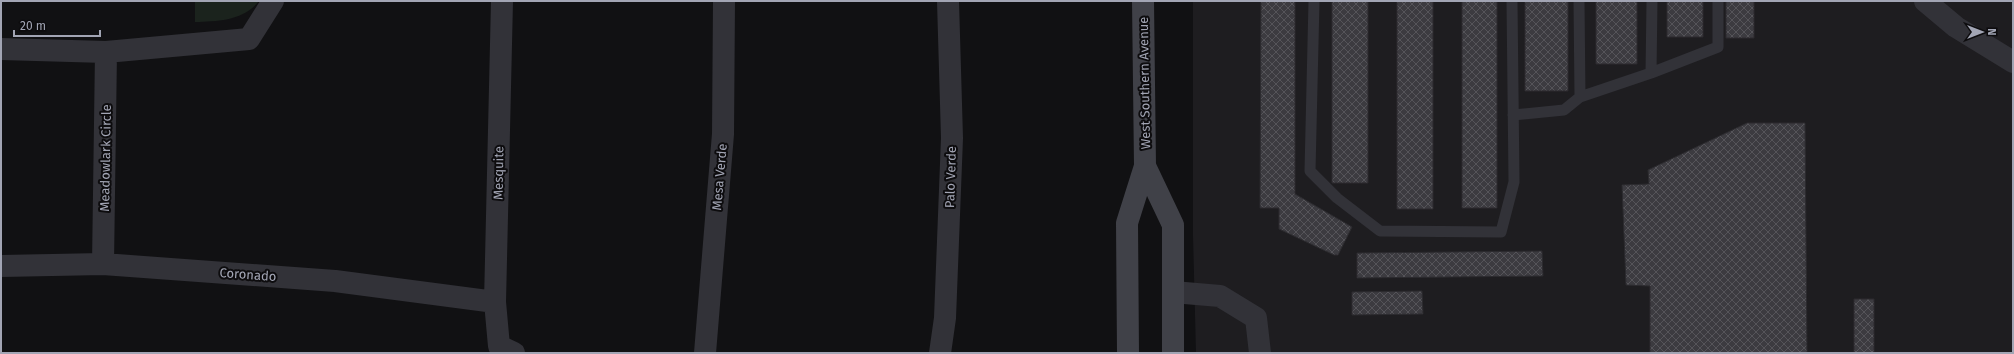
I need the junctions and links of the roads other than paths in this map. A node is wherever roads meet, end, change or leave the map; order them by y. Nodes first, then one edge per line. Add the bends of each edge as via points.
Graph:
1 (273, 1) edge
2 (502, 1) edge
3 (724, 1) edge
4 (948, 1) edge
5 (1143, 1) edge
6 (1314, 1) edge
7 (1512, 1) edge
8 (1579, 1) edge
9 (1652, 1) edge
10 (1718, 1) edge
11 (1925, 1) edge
12 (1, 49) edge
13 (106, 52) junction
14 (2013, 62) edge
15 (1651, 74) junction
16 (1580, 97) junction
17 (1513, 115) junction
18 (1145, 166) junction
19 (103, 264) junction
20 (1, 266) edge
21 (1173, 292) junction
22 (495, 302) junction
23 (506, 349) edge
24 (705, 353) edge
25 (940, 353) edge
26 (1128, 353) edge
27 (1173, 353) edge
28 (1260, 353) edge

1 - 13 street via 249,39
2 - 22 street, Mesquite
3 - 24 street, Mesa Verde via 722,134
4 - 25 street, Palo Verde via 952,138 944,318
5 - 18 main road, West Southern Avenue
6 - 17 lane via 1310,171 1337,198 1380,231 1501,232 1514,182
7 - 17 lane
8 - 16 lane
9 - 15 lane
10 - 15 lane via 1718,47
11 - 14 street via 1956,27
12 - 13 street
13 - 19 street, Meadowlark Circle
15 - 16 lane
16 - 17 lane via 1564,110
18 - 21 main road, West Southern Avenue via 1173,225
18 - 26 main road, West Southern Avenue via 1127,223
19 - 20 street, Coronado
19 - 22 street, Coronado via 335,281
21 - 27 main road, West Southern Avenue
21 - 28 street via 1220,296 1256,318
22 - 23 street, Mesquite

